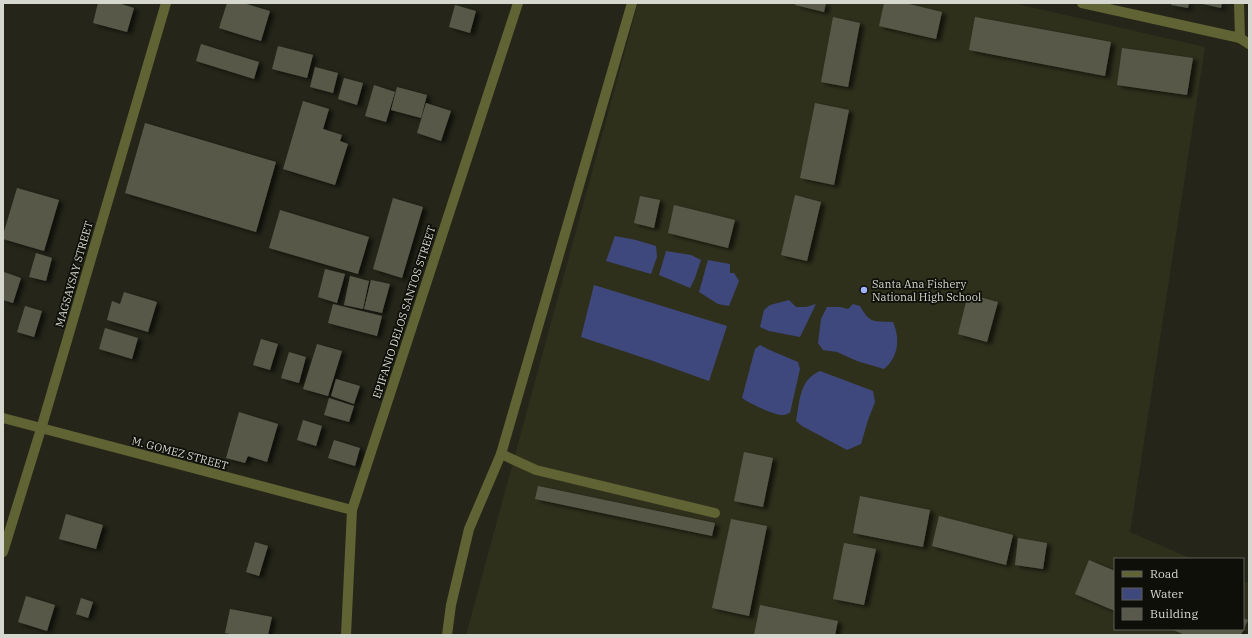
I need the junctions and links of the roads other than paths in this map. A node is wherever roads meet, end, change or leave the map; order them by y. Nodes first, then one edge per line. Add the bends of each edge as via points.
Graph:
1 (166, 3) edge
2 (518, 3) edge
3 (632, 3) edge
4 (1082, 3) edge
5 (1239, 3) edge
6 (1245, 41) edge
7 (3, 418) edge
8 (41, 429) junction
9 (501, 454) junction
10 (352, 510) junction
11 (715, 513) dead end
12 (3, 552) edge
13 (346, 635) edge
14 (447, 635) edge

1 - 8 street, MAGSAYSAY STREET
2 - 10 street, EPIFANIO DELOS SANTOS STREET
3 - 9 street
4 - 6 street
5 - 6 street
7 - 8 street, M. GOMEZ STREET
8 - 10 street, M. GOMEZ STREET
8 - 12 street, MAGSAYSAY STREET
9 - 11 street via 536,470
9 - 14 street via 469,529 451,605
10 - 13 street, EPIFANIO DELOS SANTOS STREET

